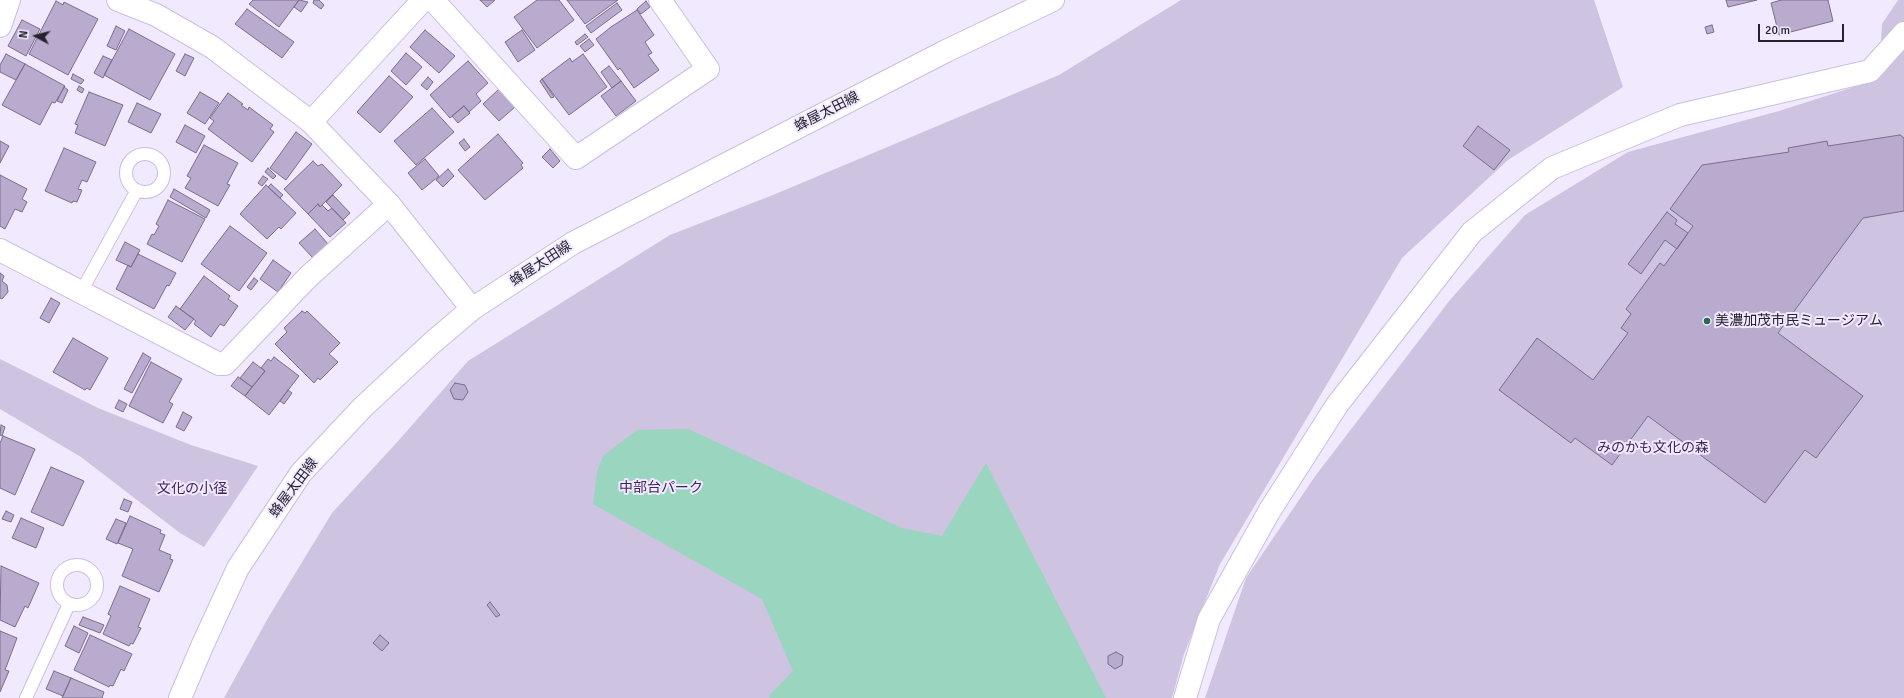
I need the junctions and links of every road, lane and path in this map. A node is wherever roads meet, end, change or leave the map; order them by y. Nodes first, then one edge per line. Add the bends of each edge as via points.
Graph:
1 (9, 0) edge
2 (118, 0) edge
3 (423, 0) edge
4 (433, 0) edge
5 (660, 0) edge
6 (1053, 0) edge
7 (0, 26) edge
8 (1904, 33) edge
9 (311, 122) junction
10 (137, 190) dead end
11 (389, 204) junction
12 (0, 250) edge
13 (81, 292) junction
14 (472, 309) junction
15 (69, 604) dead end
16 (26, 698) edge
17 (180, 698) edge
18 (1184, 698) edge

1 - 7 street
2 - 9 street via 156,15 212,47
3 - 9 street
4 - 5 street via 576,158 708,70
6 - 14 street, 蜂屋太田線 via 946,51 573,243
8 - 18 street via 1870,71 1680,115 1552,168 1472,232 1337,404 1270,510 1209,619
9 - 11 street
10 - 13 lane
11 - 13 street via 308,276 225,364 219,364
11 - 14 street
12 - 13 street
14 - 17 street, 蜂屋太田線 via 363,407 301,473 238,568
15 - 16 lane

